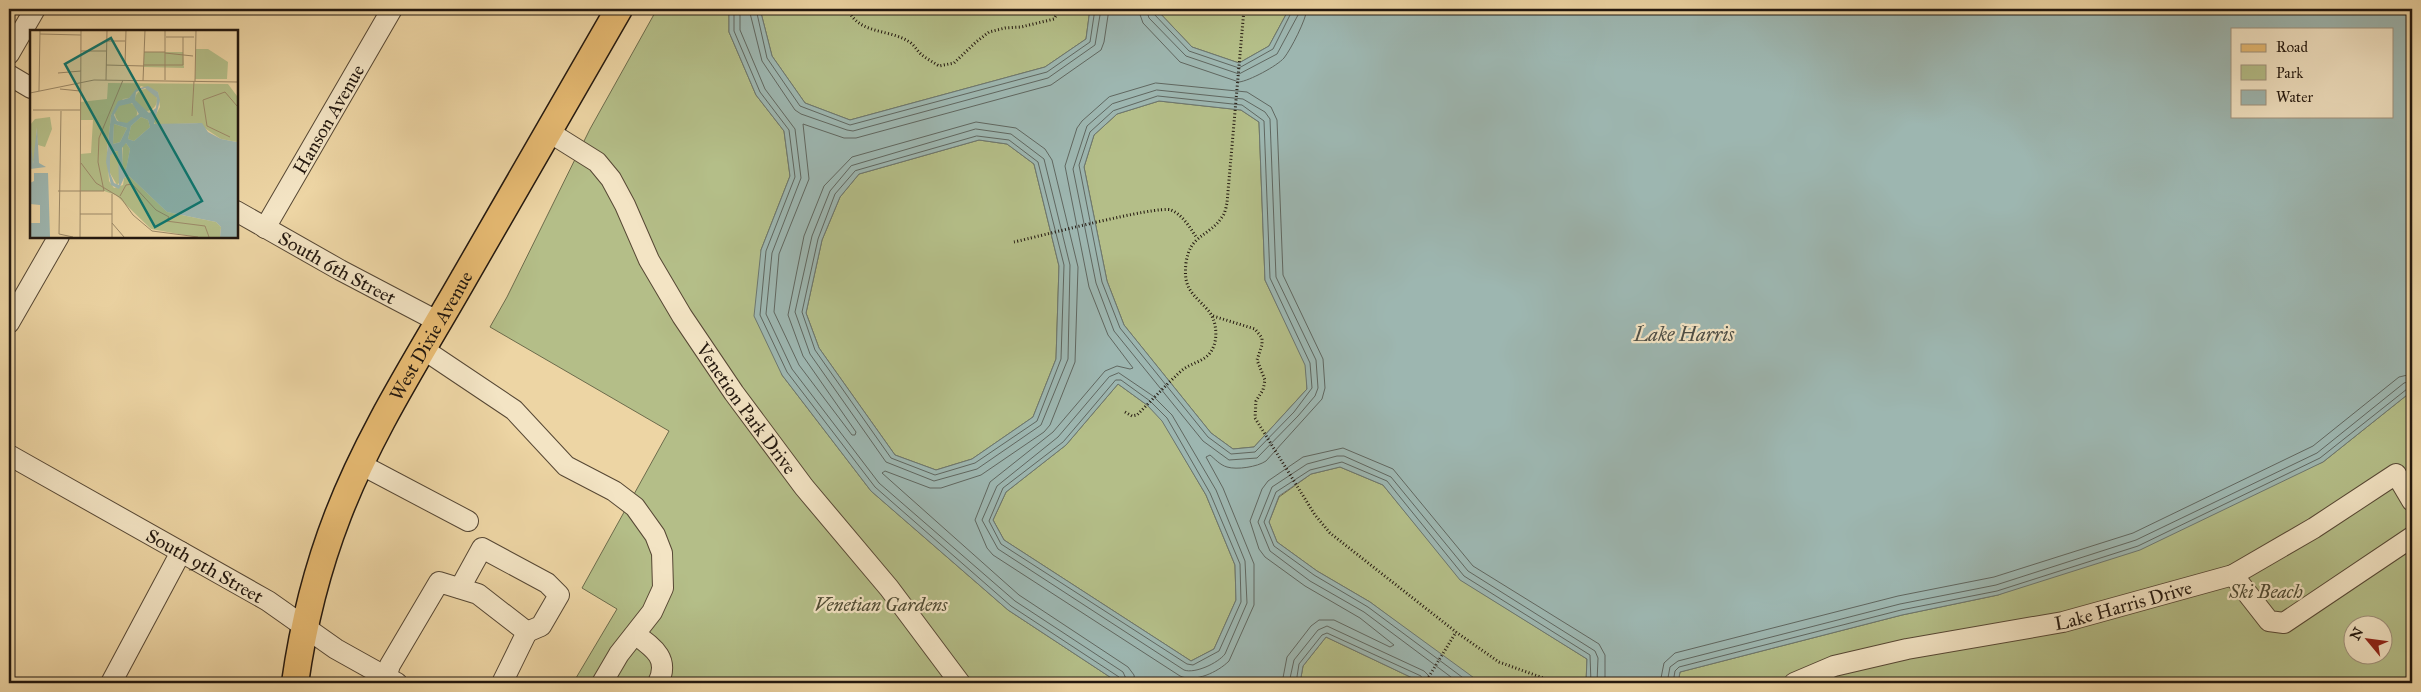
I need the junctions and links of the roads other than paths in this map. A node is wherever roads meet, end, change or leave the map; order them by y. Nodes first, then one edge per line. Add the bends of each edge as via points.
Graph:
1 (35, 9) edge
2 (620, 9) edge
3 (386, 11) edge
4 (9, 54) edge
5 (9, 75) edge
6 (30, 87) edge
7 (549, 132) junction
8 (238, 212) edge
9 (265, 228) junction
10 (58, 238) edge
11 (438, 322) junction
12 (9, 324) edge
13 (423, 349) junction
14 (9, 455) edge
15 (360, 464) junction
16 (2412, 501) edge
17 (468, 521) dead end
18 (2412, 537) edge
19 (181, 552) junction
20 (2233, 575) junction
21 (460, 588) junction
22 (304, 626) junction
23 (527, 632) junction
24 (636, 635) junction
25 (391, 680) edge
26 (111, 683) edge
27 (295, 683) edge
28 (502, 683) edge
29 (602, 683) edge
30 (658, 683) edge
31 (960, 683) edge
32 (1794, 683) edge

1 - 4 street
2 - 7 main road, West Dixie Avenue
3 - 9 street, Hanson Avenue
5 - 6 street
7 - 11 main road, West Dixie Avenue
7 - 31 street, Venetion Park Drive via 597,162 611,179 649,260 734,393 804,487 889,588
8 - 9 street, South 6th Street
9 - 11 street, South 6th Street
10 - 12 street
11 - 13 main road, West Dixie Avenue
13 - 15 main road, West Dixie Avenue
13 - 24 street via 514,410 566,466 614,491 635,507 655,535 662,553 663,588
14 - 19 street, South 9th Street
15 - 17 street
15 - 22 main road, West Dixie Avenue via 324,555
16 - 20 street, Lake Harris Drive via 2396,474 2314,528
18 - 20 street via 2284,622 2269,621
19 - 22 street, South 9th Street via 268,600
19 - 26 street
20 - 32 street, Lake Harris Drive via 2063,622 1907,649 1834,666
21 - 23 street via 478,594
21 - 23 street via 482,548 547,583 558,595 541,626
21 - 25 street via 440,582 390,665
22 - 25 street, South 9th Street via 336,649
22 - 27 main road, West Dixie Avenue
23 - 28 street
24 - 29 street via 619,654
24 - 30 street via 658,651 663,668

